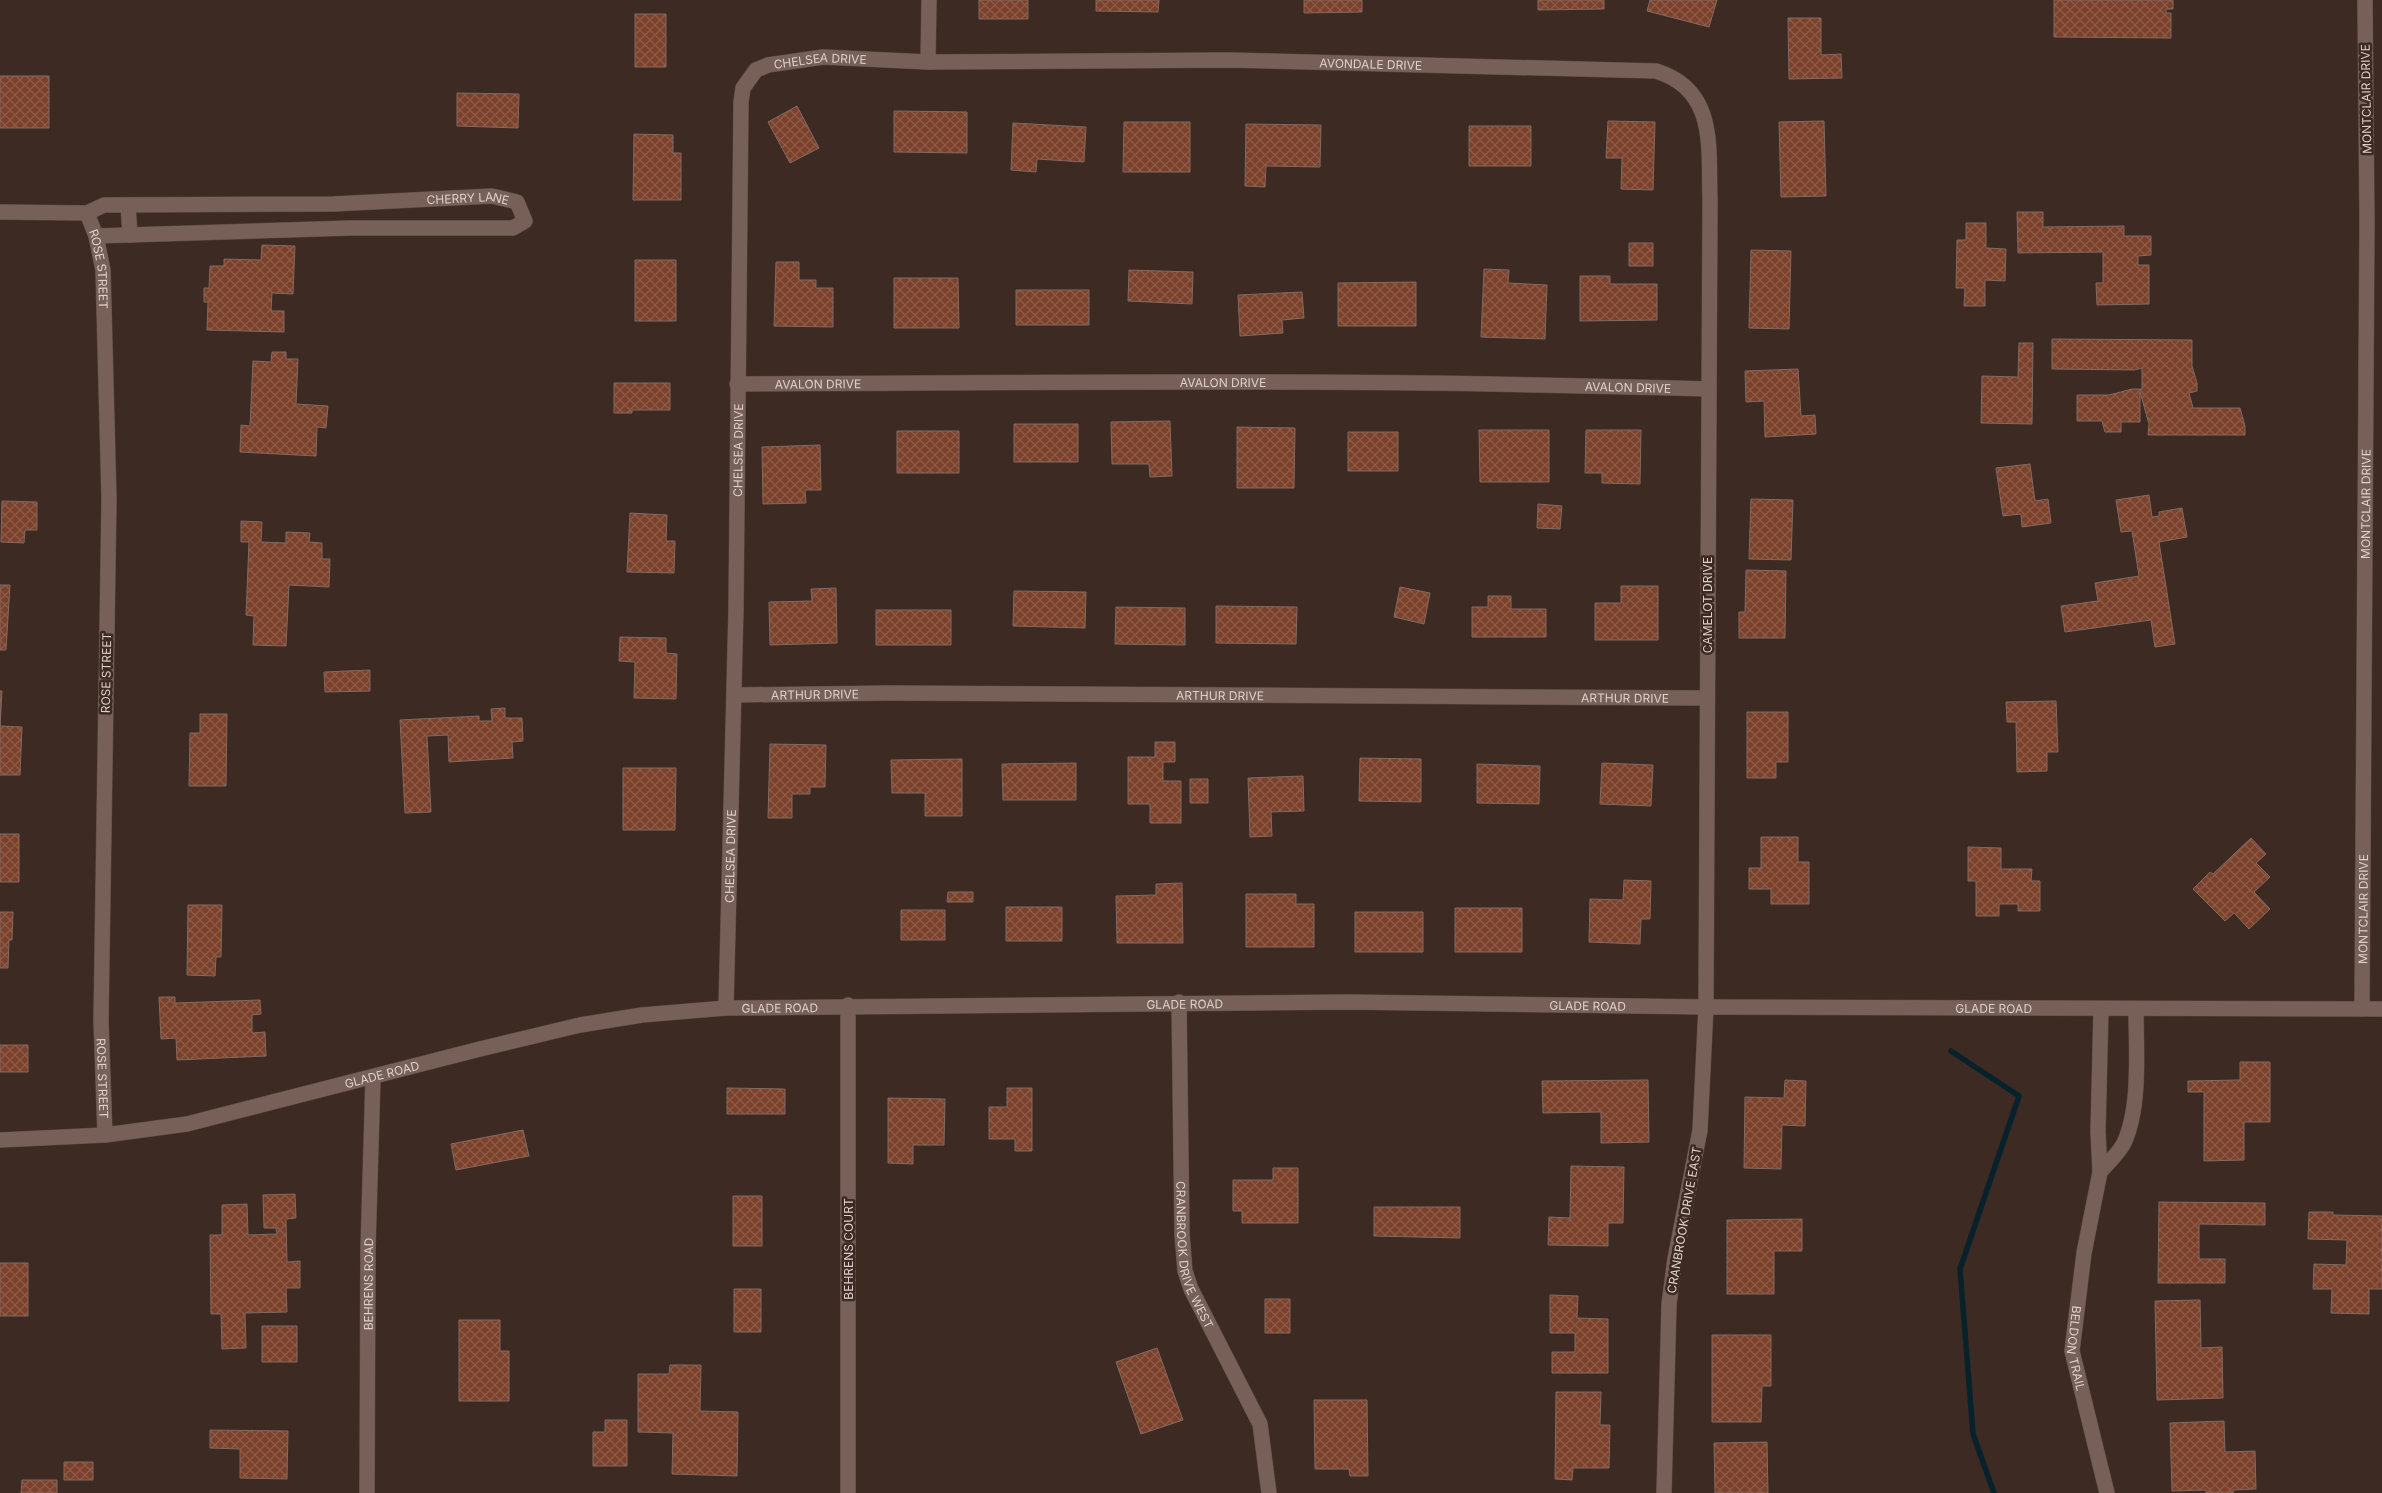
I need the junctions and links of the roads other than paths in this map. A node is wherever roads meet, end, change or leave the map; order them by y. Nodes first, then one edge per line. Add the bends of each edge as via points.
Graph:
1 (930, 0) edge
2 (2365, 0) edge
3 (928, 62) junction
4 (1710, 202) joint
5 (128, 205) junction
6 (0, 212) edge
7 (87, 214) junction
8 (130, 235) junction
9 (96, 236) junction
10 (737, 384) junction
11 (1709, 389) junction
12 (734, 695) junction
13 (1707, 698) junction
14 (1179, 1002) junction
15 (848, 1005) junction
16 (1706, 1007) junction
17 (726, 1008) junction
18 (2100, 1009) junction
19 (2136, 1009) junction
20 (2362, 1009) junction
21 (2382, 1009) edge
22 (373, 1077) junction
23 (105, 1135) junction
24 (0, 1140) edge
25 (2100, 1172) junction
26 (367, 1493) edge
27 (848, 1493) edge
28 (1269, 1493) edge
29 (1664, 1493) edge
30 (2106, 1493) edge

1 - 3 street
2 - 20 street, MONTCLAIR DRIVE via 2367,222
3 - 4 street, AVONDALE DRIVE via 1229,60 1656,71 1673,76 1696,96 1703,110 1708,134
3 - 10 street, CHELSEA DRIVE via 823,57 768,65 756,70 743,88
4 - 11 street, CAMELOT DRIVE
5 - 7 street, CHERRY LANE via 104,205
5 - 8 street
5 - 8 street, CHERRY LANE via 333,204 492,196 517,202 525,221 513,228 351,228
6 - 7 street, CHERRY LANE
7 - 9 street, ROSE STREET
8 - 9 street, CHERRY LANE
9 - 23 street, ROSE STREET via 104,270 109,499 101,1021
10 - 11 street, AVALON DRIVE via 1552,384
10 - 12 street, CHELSEA DRIVE
11 - 13 street, CAMELOT DRIVE
12 - 13 street, ARTHUR DRIVE
12 - 17 street, CHELSEA DRIVE
13 - 16 street, CAMELOT DRIVE
14 - 15 street, GLADE ROAD
14 - 16 street, GLADE ROAD
14 - 28 street, CRANBROOK DRIVE WEST via 1185,1270 1191,1289 1260,1424
15 - 17 street, GLADE ROAD
15 - 27 street, BEHRENS COURT
16 - 18 street, GLADE ROAD
16 - 29 street, CRANBROOK DRIVE EAST via 1700,1130 1668,1304
17 - 22 street, GLADE ROAD via 642,1015 580,1025
18 - 19 street, GLADE ROAD
18 - 25 street, BELDON TRAIL
19 - 20 street, GLADE ROAD
19 - 25 street, BELDON TRAIL via 2136,1081 2128,1132 2123,1145
20 - 21 street, GLADE ROAD
22 - 23 street, GLADE ROAD via 187,1124
22 - 26 street, BEHRENS ROAD via 368,1249
23 - 24 street, GLADE ROAD
25 - 30 street, BELDON TRAIL via 2084,1254 2072,1350

